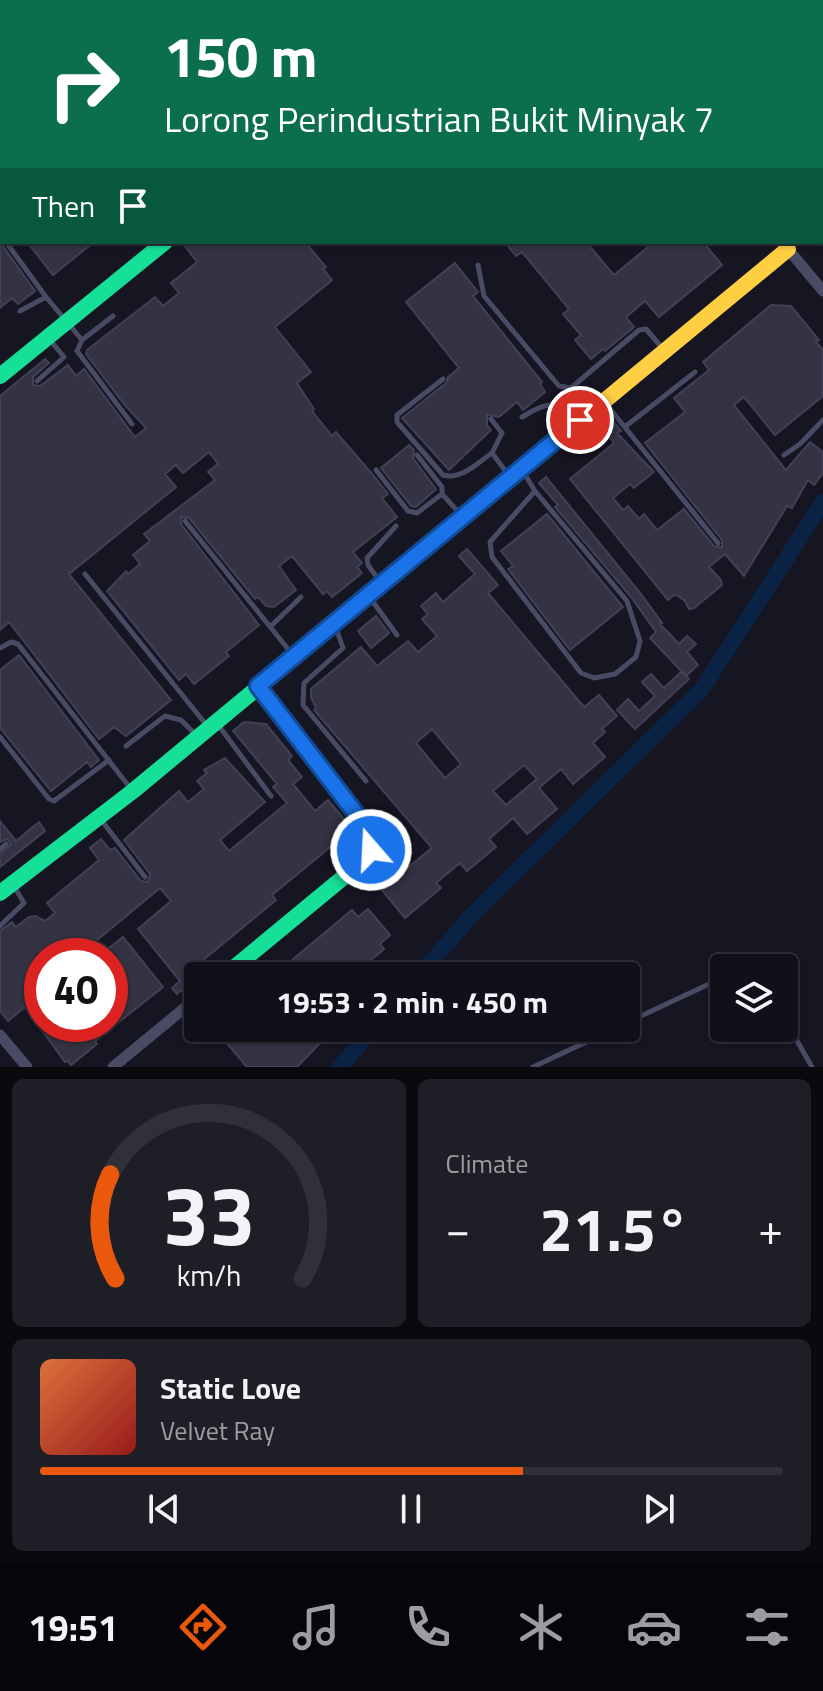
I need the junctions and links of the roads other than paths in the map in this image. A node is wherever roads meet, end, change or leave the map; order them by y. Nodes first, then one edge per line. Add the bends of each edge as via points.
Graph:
1 (7, 244) edge
2 (162, 244) edge
3 (785, 245) edge
4 (478, 265) dead end
5 (823, 291) edge
6 (46, 297) junction
7 (20, 311) dead end
8 (113, 316) dead end
9 (66, 321) junction
10 (47, 336) junction
11 (82, 340) junction
12 (665, 351) junction
13 (695, 372) dead end
14 (0, 376) edge
15 (443, 379) dead end
16 (37, 381) dead end
17 (603, 401) junction
18 (522, 417) dead end
19 (491, 419) dead end
20 (580, 420) junction
21 (823, 420) edge
22 (132, 424) dead end
23 (626, 426) junction
24 (492, 453) junction
25 (417, 455) dead end
26 (784, 455) dead end
27 (376, 470) dead end
28 (516, 473) junction
29 (535, 491) junction
30 (442, 494) junction
31 (463, 517) junction
32 (185, 521) dead end
33 (396, 526) dead end
34 (718, 543) dead end
35 (85, 574) dead end
36 (382, 584) junction
37 (368, 595) junction
38 (301, 597) dead end
39 (333, 624) junction
40 (270, 627) junction
41 (397, 635) dead end
42 (0, 648) edge
43 (294, 656) junction
44 (258, 686) junction
45 (207, 729) junction
46 (0, 737) edge
47 (126, 746) dead end
48 (109, 760) junction
49 (366, 781) dead end
50 (133, 791) junction
51 (271, 796) dead end
52 (99, 817) junction
53 (6, 844) dead end
54 (0, 849) edge
55 (145, 877) dead end
56 (6, 888) edge
57 (0, 926) edge
58 (246, 957) junction
59 (240, 962) edge
60 (250, 962) edge
61 (710, 984) edge
62 (184, 1009) edge
63 (640, 1016) edge
64 (0, 1035) edge
65 (586, 1042) edge
66 (798, 1042) edge
67 (27, 1067) edge
68 (113, 1067) edge
69 (533, 1067) edge
70 (812, 1067) edge

1 - 6 lane
2 - 9 street
3 - 5 street
3 - 12 street
4 - 12 lane via 484,296 559,386 571,388 639,330 646,329
6 - 7 lane
6 - 9 lane
8 - 11 lane
9 - 10 street
9 - 11 lane
10 - 14 street
10 - 16 lane via 64,357
11 - 22 lane via 77,351 82,361
12 - 17 street
13 - 23 lane
15 - 24 lane via 397,415 397,422 443,475 461,475
17 - 20 street
17 - 23 lane
18 - 20 lane via 555,404
19 - 24 lane via 502,433
20 - 28 street
21 - 26 lane
23 - 34 lane
24 - 28 lane
25 - 30 lane
27 - 30 lane via 408,511 417,513
28 - 29 lane
28 - 31 street
29 - 29 lane via 627,601 640,641 636,657 615,674 594,678 581,673 492,557 490,542
30 - 31 lane
31 - 36 street
32 - 40 lane
33 - 36 lane via 367,558
35 - 45 lane
36 - 37 street
37 - 39 street
37 - 41 lane
38 - 40 lane
39 - 43 street
39 - 49 lane via 343,648 304,683 303,705
40 - 43 lane
42 - 48 lane via 18,644
43 - 44 street
44 - 45 street
44 - 58 street via 374,837 362,862
45 - 47 lane via 165,716
45 - 50 street
45 - 51 lane
46 - 48 lane via 54,801
48 - 50 lane
50 - 52 street
52 - 55 lane
52 - 56 street
53 - 54 lane
56 - 57 lane via 24,903
58 - 59 street
58 - 60 lane
61 - 63 lane
62 - 68 street
64 - 67 street
65 - 69 lane
66 - 70 lane

